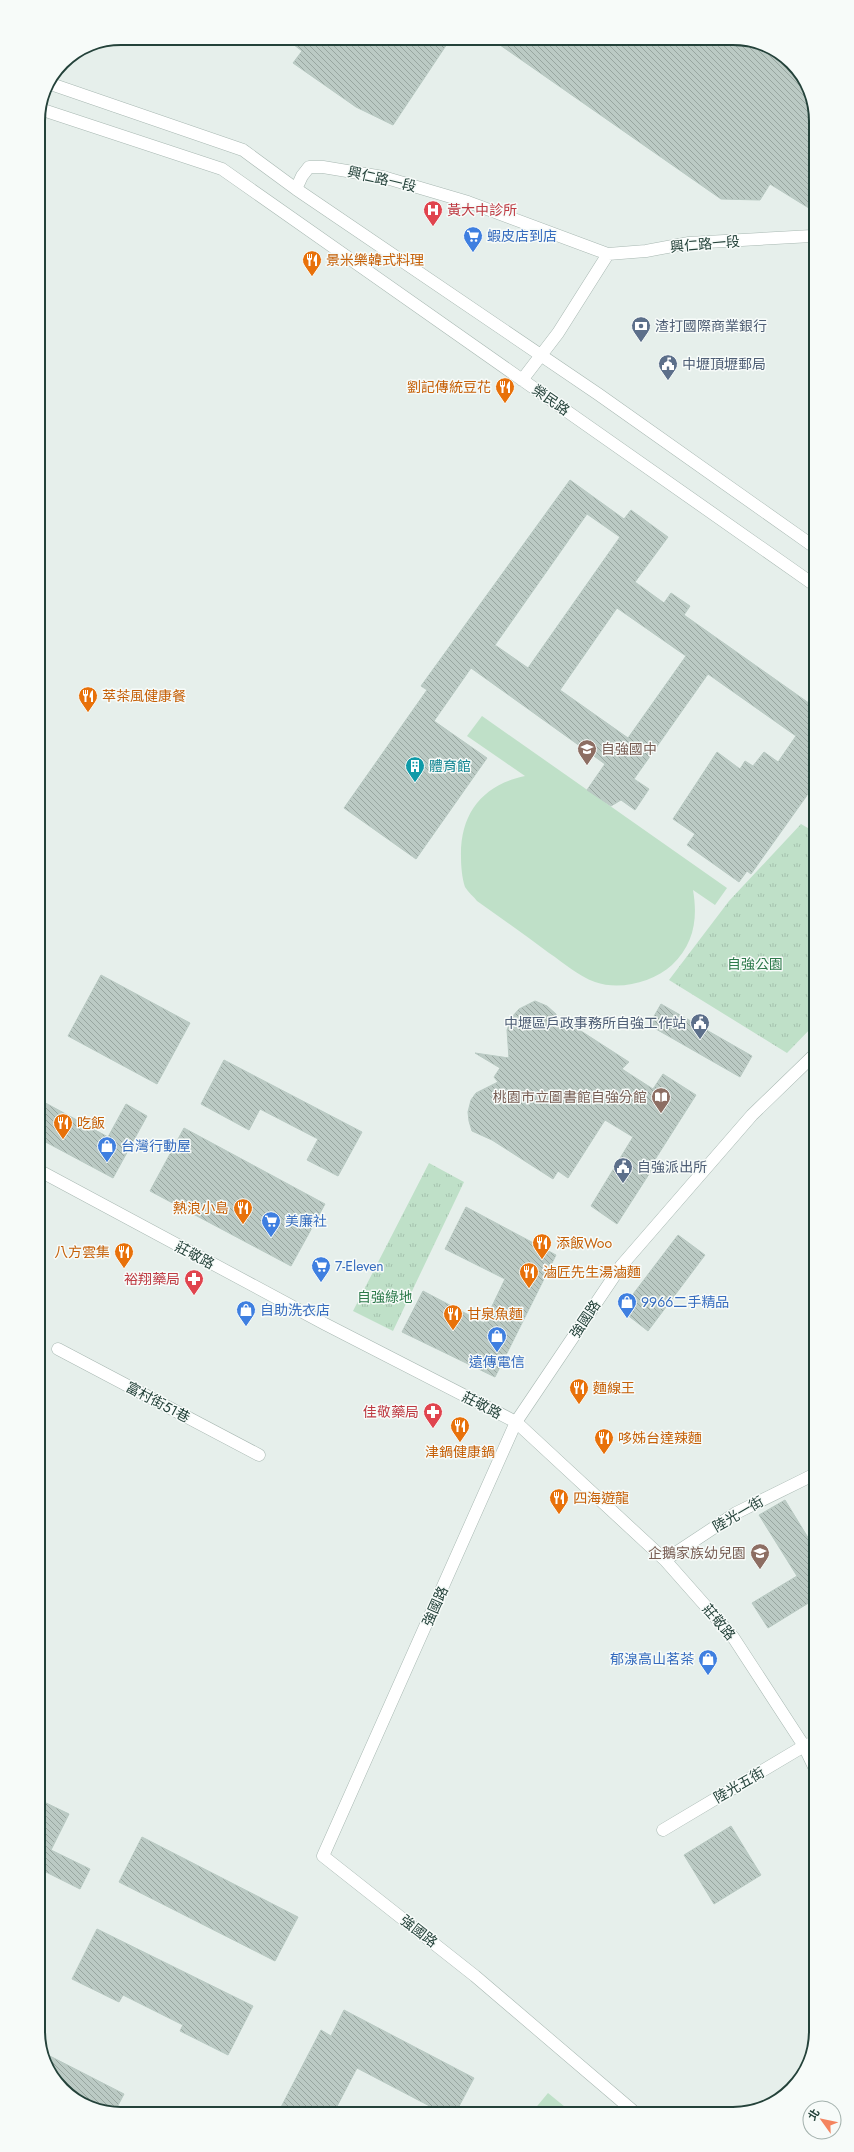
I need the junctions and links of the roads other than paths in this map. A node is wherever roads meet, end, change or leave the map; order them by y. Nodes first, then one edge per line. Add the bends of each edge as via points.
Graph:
1 (54, 85) edge
2 (46, 111) edge
3 (296, 189) junction
4 (809, 236) edge
5 (608, 254) junction
6 (541, 354) junction
7 (522, 380) junction
8 (809, 543) edge
9 (809, 581) edge
10 (809, 1060) edge
11 (45, 1174) edge
12 (58, 1349) dead end
13 (516, 1422) junction
14 (259, 1455) dead end
15 (809, 1477) edge
16 (665, 1560) junction
17 (809, 1743) edge
18 (809, 1745) edge
19 (662, 1830) dead end
20 (629, 2107) edge

1 - 3 street via 243,150
2 - 7 street, 榮民路 via 222,169
3 - 5 street, 興仁路一段 via 309,168 323,167 383,177 468,202
3 - 6 street
4 - 5 street, 興仁路一段 via 688,243 646,251
5 - 6 street via 558,333
6 - 7 street
6 - 8 street
7 - 9 street, 榮民路
10 - 13 street, 強國路 via 752,1115 620,1266
11 - 13 street, 莊敬路 via 325,1324
12 - 14 street, 富村街51巷
13 - 16 street, 莊敬路
13 - 20 street, 強國路 via 323,1856 476,1976
15 - 16 street, 陸光一街 via 736,1513
16 - 17 street, 莊敬路 via 733,1637
18 - 19 street, 陸光五街

